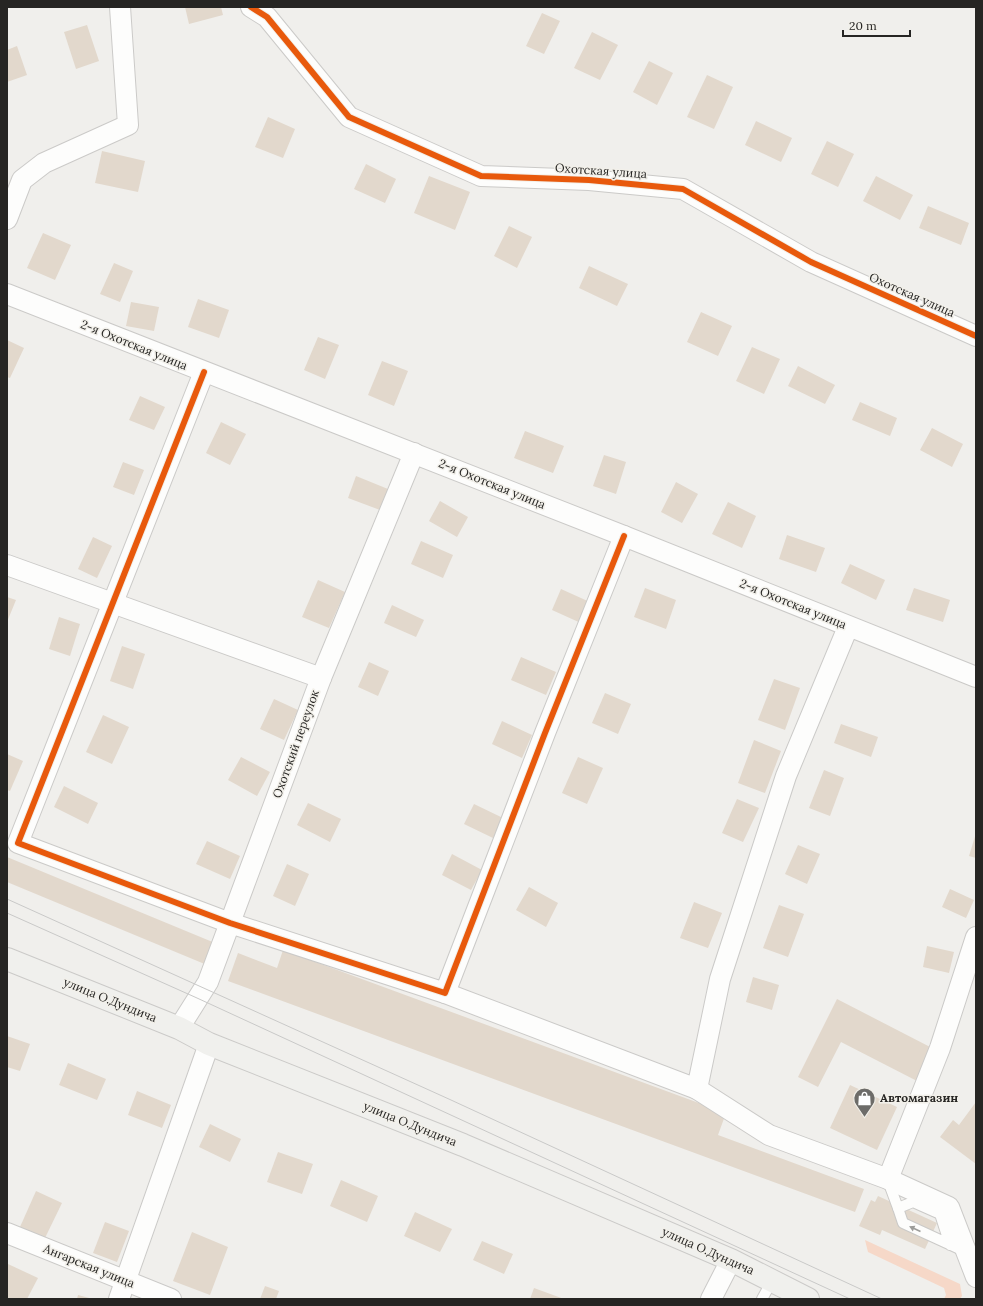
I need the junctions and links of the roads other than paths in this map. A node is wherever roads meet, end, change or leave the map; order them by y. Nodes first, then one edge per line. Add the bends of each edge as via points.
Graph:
1 (120, 7) edge
2 (251, 7) edge
3 (7, 219) edge
4 (7, 294) edge
5 (976, 336) edge
6 (204, 372) junction
7 (414, 453) junction
8 (624, 536) junction
9 (7, 565) edge
10 (113, 602) junction
11 (848, 627) junction
12 (976, 677) edge
13 (321, 678) junction
14 (12, 841) edge
15 (230, 923) junction
16 (976, 937) edge
17 (7, 959) edge
18 (445, 993) junction
19 (179, 1028) junction
20 (209, 1044) junction
21 (697, 1089) junction
22 (890, 1186) junction
23 (913, 1202) junction
24 (898, 1208) junction
25 (7, 1233) edge
26 (958, 1248) junction
27 (731, 1260) junction
28 (976, 1277) edge
29 (123, 1290) edge
30 (767, 1290) edge
31 (171, 1299) edge
32 (711, 1299) edge
33 (808, 1299) edge

1 - 3 street via 128,125 44,162 22,180
2 - 5 street, Охотская улица via 267,17 349,117 482,176 589,180 683,189 811,262
4 - 6 street, 2-я Охотская улица
6 - 7 street, 2-я Охотская улица
6 - 10 street
7 - 8 street, 2-я Охотская улица
7 - 13 street
8 - 11 street, 2-я Охотская улица
8 - 18 street
9 - 10 street, Охотский переулок
10 - 13 street, Охотский переулок
10 - 14 street
11 - 12 street, 2-я Охотская улица
11 - 21 street via 786,776 720,978
13 - 15 street, Охотский переулок
14 - 15 street
15 - 18 street
15 - 19 street, Охотский переулок via 208,982
16 - 22 street via 940,1048
17 - 19 main road, улица О.Дундича
18 - 21 street
19 - 20 main road, улица О.Дундича
20 - 27 main road, улица О.Дундича via 463,1145
20 - 29 street
21 - 22 street via 769,1135
22 - 23 lane
22 - 24 lane
22 - 26 street via 949,1207
23 - 24 lane
23 - 26 lane via 940,1214
26 -> 24 lane via 903,1223
25 - 29 street, Ангарская улица
26 - 28 street
27 - 30 main road, улица О.Дундича
27 - 32 street
29 - 31 street, Ангарская улица
30 - 33 main road, улица О.Дундича

